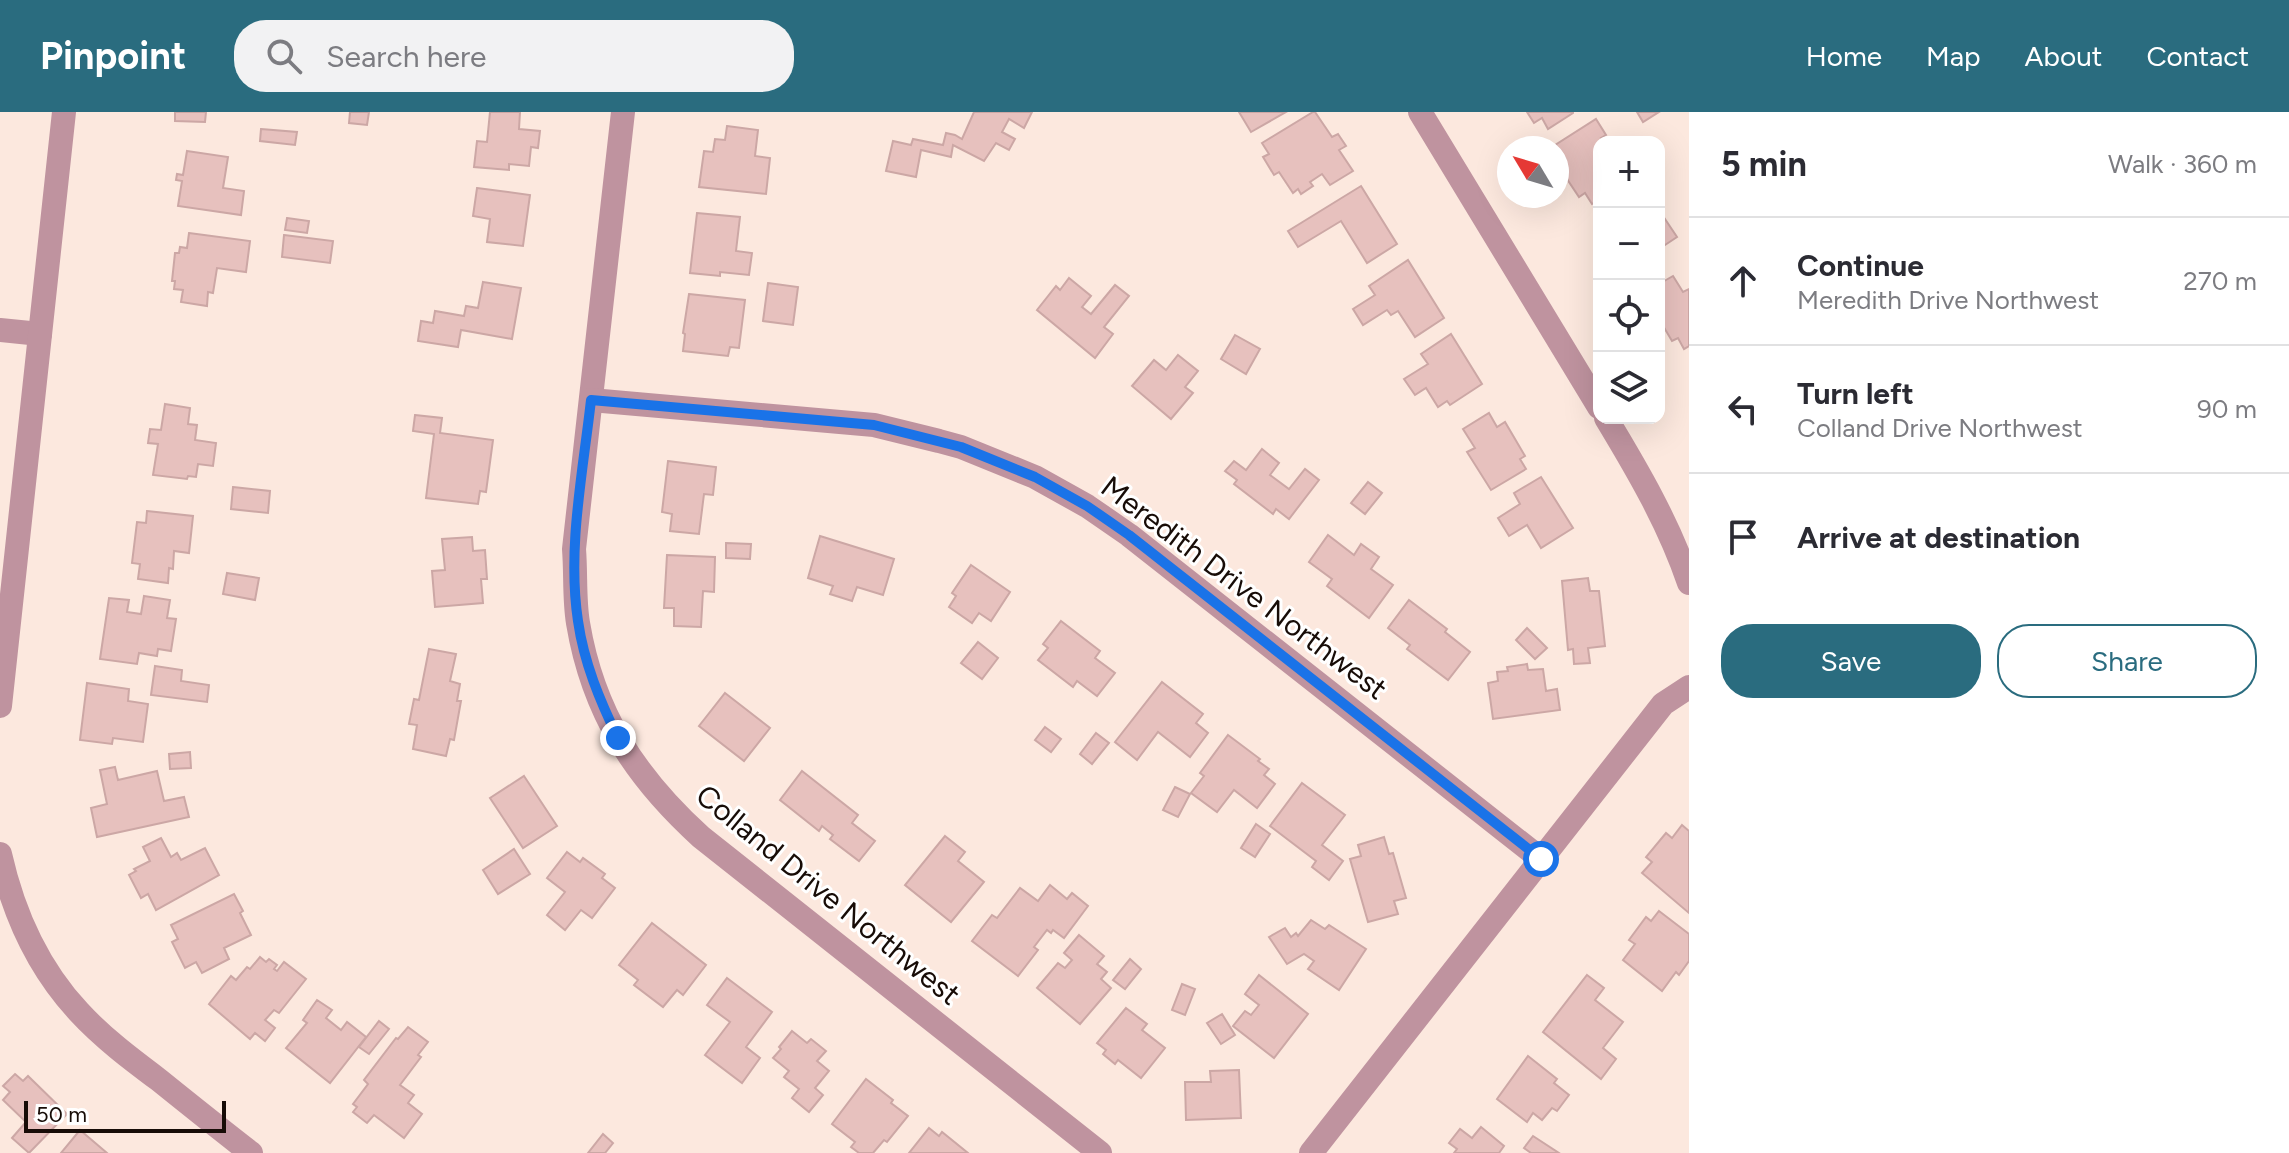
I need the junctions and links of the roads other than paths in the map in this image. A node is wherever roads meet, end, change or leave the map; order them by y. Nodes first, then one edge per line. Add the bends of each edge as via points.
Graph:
1 (64, 112) edge
2 (623, 112) edge
3 (1420, 112) edge
4 (0, 330) edge
5 (40, 334) junction
6 (1593, 397) edge
7 (591, 400) junction
8 (1610, 424) edge
9 (1689, 583) edge
10 (1689, 687) edge
11 (0, 706) edge
12 (0, 854) edge
13 (1541, 859) junction
14 (251, 1153) edge
15 (1100, 1153) edge
16 (1311, 1153) edge

1 - 5 street
2 - 7 street, Colland Drive Northwest
3 - 6 street
4 - 5 street
5 - 11 street
7 - 13 street, Meredith Drive Northwest via 874,425 961,447 1035,477 1129,535
7 - 15 street, Colland Drive Northwest via 574,549 578,620 600,700 643,778 701,837
8 - 9 street via 1664,521
10 - 13 street via 1663,704
12 - 14 street via 22,926 47,971 79,1011
13 - 16 street

